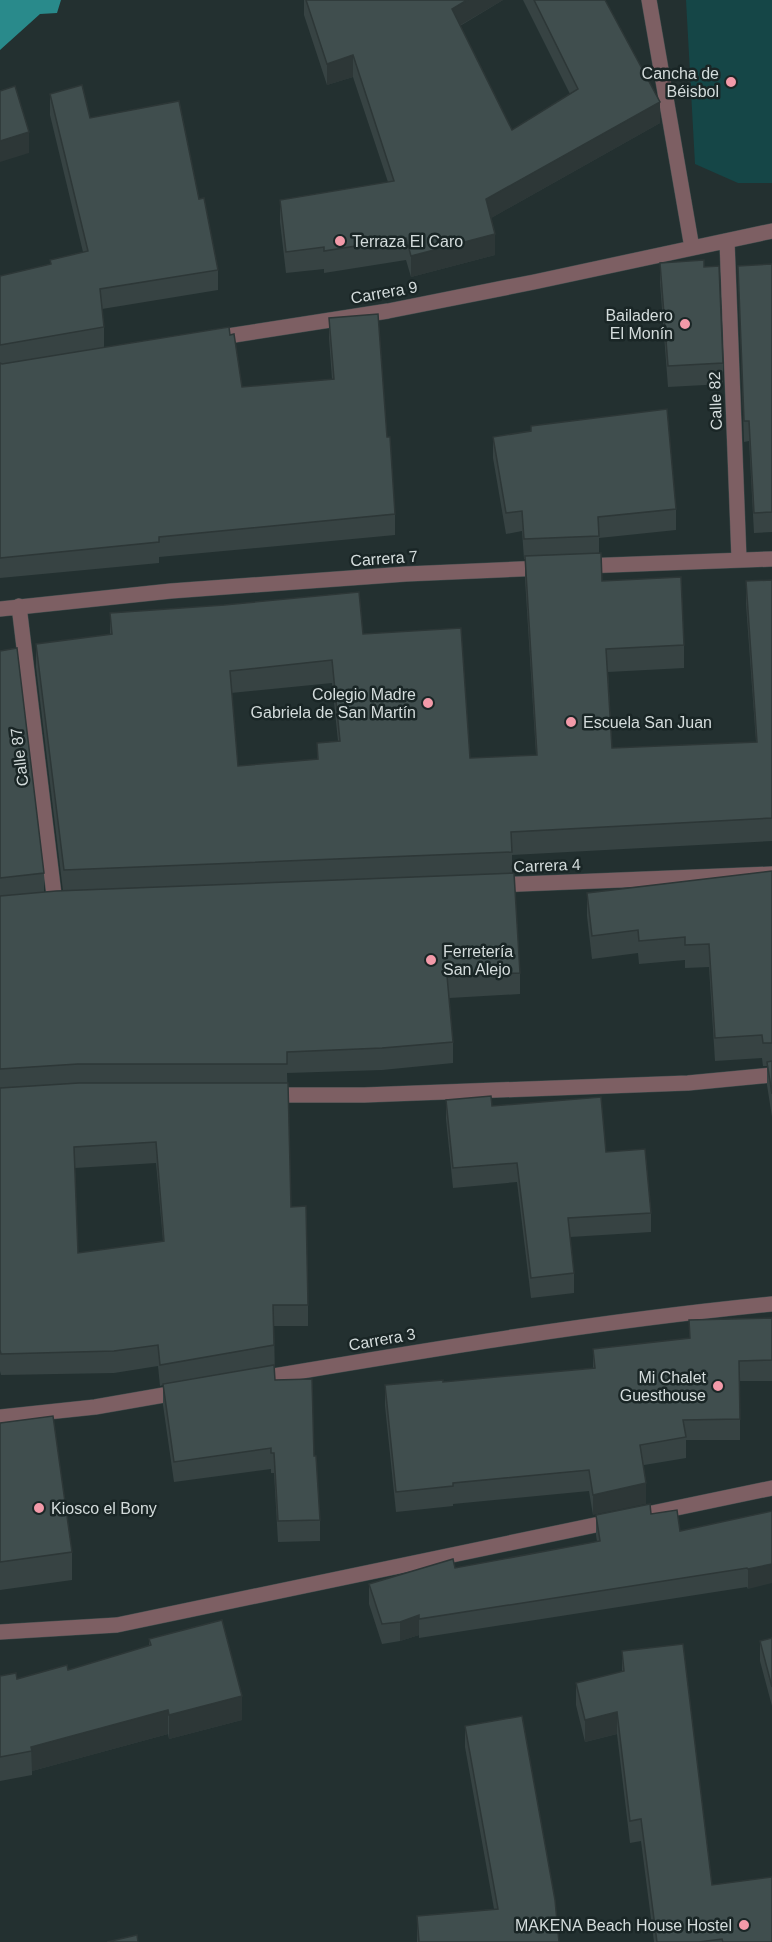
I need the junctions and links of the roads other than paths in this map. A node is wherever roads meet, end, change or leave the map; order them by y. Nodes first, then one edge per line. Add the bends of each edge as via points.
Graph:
1 (650, 0) edge
2 (772, 231) edge
3 (727, 241) junction
4 (692, 248) junction
5 (204, 340) edge
6 (739, 559) junction
7 (772, 559) edge
8 (19, 606) junction
9 (0, 609) edge
10 (772, 874) edge
11 (482, 885) edge
12 (74, 903) edge
13 (772, 1075) edge
14 (257, 1095) edge
15 (772, 1304) edge
16 (246, 1381) edge
17 (199, 1389) edge
18 (0, 1417) edge
19 (772, 1488) edge
20 (0, 1632) edge

1 - 4 street
2 - 3 street, Carrera 9
3 - 4 street, Carrera 9
3 - 6 street, Calle 82
4 - 5 street, Carrera 9 via 410,306
6 - 7 street, Carrera 7
6 - 8 street, Carrera 7 via 406,574
8 - 9 street, Carrera 7
8 - 12 street, Calle 87 via 50,904
10 - 11 street, Carrera 4
13 - 14 street via 688,1083
15 - 16 street, Carrera 3 via 454,1345
17 - 18 street via 95,1407
19 - 20 street via 117,1625

